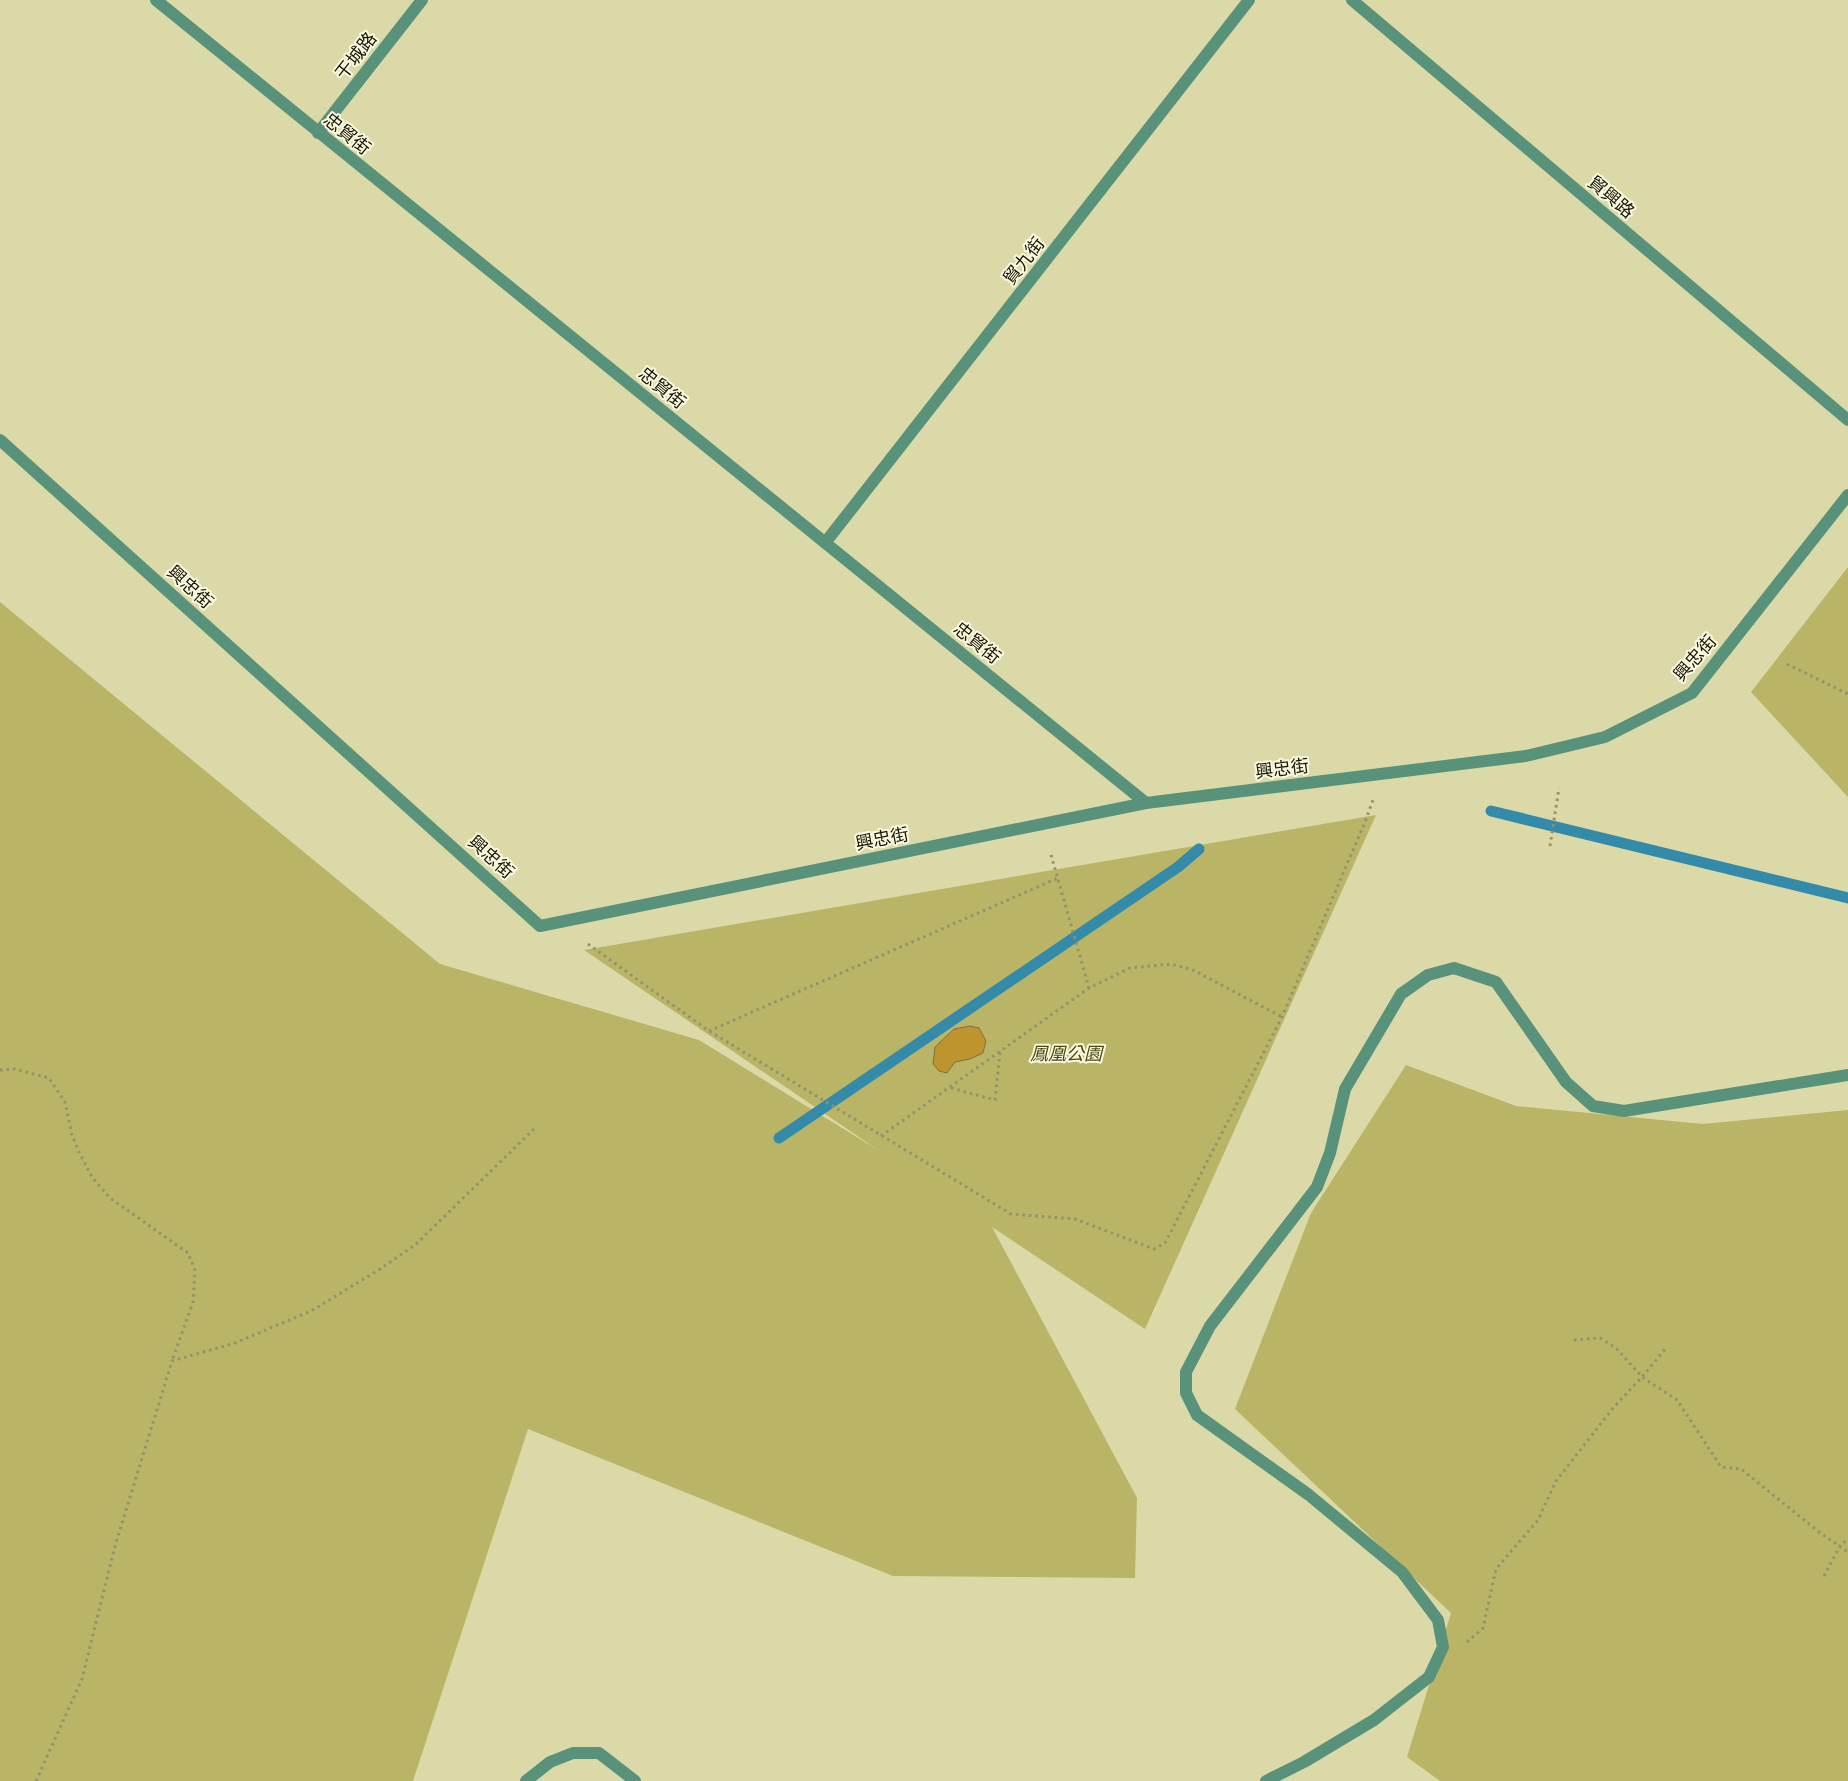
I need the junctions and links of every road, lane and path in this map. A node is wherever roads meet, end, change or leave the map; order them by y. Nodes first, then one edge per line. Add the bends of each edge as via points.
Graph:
1 (156, 0) edge
2 (422, 0) edge
3 (1250, 0) edge
4 (1352, 0) edge
5 (318, 133) junction
6 (1848, 420) edge
7 (0, 440) edge
8 (1848, 495) edge
9 (825, 543) junction
10 (1787, 664) dead end
11 (1848, 694) edge
12 (1382, 774) junction
13 (1559, 788) dead end
14 (1146, 803) junction
15 (1550, 846) dead end
16 (1051, 855) dead end
17 (1058, 878) junction
18 (588, 944) dead end
19 (1089, 988) junction
20 (1282, 1016) junction
21 (709, 1031) junction
22 (1000, 1052) junction
23 (0, 1070) edge
24 (1848, 1075) edge
25 (950, 1088) junction
26 (534, 1129) dead end
27 (881, 1136) junction
28 (1574, 1340) dead end
29 (1666, 1348) dead end
30 (172, 1361) junction
31 (1642, 1377) junction
32 (1848, 1538) edge
33 (1840, 1546) junction
34 (1848, 1552) edge
35 (1824, 1576) dead end
36 (1443, 1647) junction
37 (36, 1781) edge
38 (526, 1781) edge
39 (635, 1781) edge
40 (1266, 1781) edge

1 - 5 street, 忠貿街
2 - 5 street, 干城路
3 - 9 street, 貿九街
4 - 6 street, 貿興路
5 - 9 street, 忠貿街
7 - 14 street, 興忠街 via 540,926
8 - 12 street, 興忠街 via 1692,693 1605,737 1526,756
9 - 14 street, 忠貿街
10 - 11 path
12 - 14 street, 興忠街
12 - 20 path via 1366,822
13 - 15 path
16 - 17 path
17 - 19 path
17 - 21 path
18 - 21 path
19 - 20 path via 1130,968 1170,964 1193,970
19 - 22 path
20 - 27 path via 1164,1243 1154,1249 1075,1219 1011,1214
21 - 27 path
22 - 25 path
22 - 25 path via 995,1100
23 - 30 path via 16,1069 49,1078 65,1102 72,1135 92,1176 110,1198 188,1253 195,1270 193,1302
24 - 36 street via 1624,1111 1593,1106 1566,1082 1496,982 1454,968 1428,975 1401,994 1345,1089 1330,1153 1316,1187 1210,1326 1186,1372 1186,1393 1197,1415 1309,1495 1402,1572 1438,1620
25 - 27 path
26 - 30 path via 415,1245 380,1269 312,1310 235,1343
28 - 31 path via 1600,1338 1616,1348
29 - 31 path
30 - 37 path via 115,1546 82,1679
31 - 33 path via 1677,1400 1721,1467 1742,1469
31 - 36 path via 1612,1408 1556,1481 1538,1520 1496,1569 1483,1628 1457,1652
32 - 33 path
33 - 34 path
33 - 35 path
36 - 40 street via 1428,1677 1374,1720
38 - 39 street via 550,1762 573,1753 599,1753

